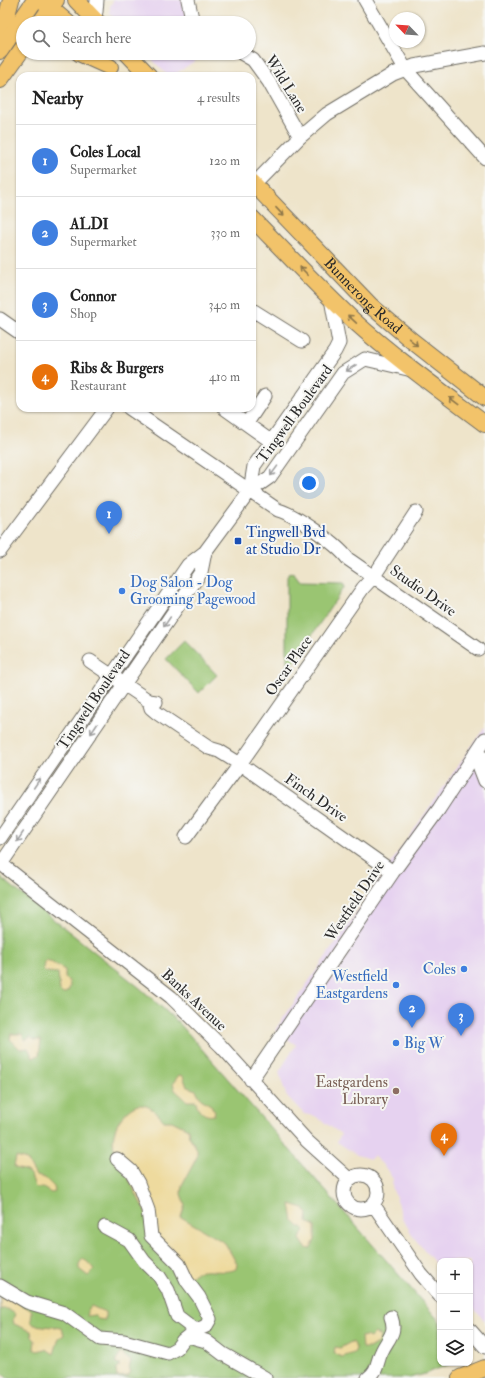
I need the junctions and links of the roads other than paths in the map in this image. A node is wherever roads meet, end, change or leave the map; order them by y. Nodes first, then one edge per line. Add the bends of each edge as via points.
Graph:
1 (11, 0) edge
2 (36, 0) edge
3 (76, 0) edge
4 (188, 0) edge
5 (365, 0) edge
6 (49, 3) edge
7 (97, 12) edge
8 (25, 16) edge
9 (43, 16) edge
10 (61, 16) edge
11 (191, 16) edge
12 (16, 29) edge
13 (1, 50) edge
14 (485, 53) edge
15 (16, 60) edge
16 (93, 60) edge
17 (104, 60) edge
18 (133, 60) edge
19 (253, 60) edge
20 (406, 70) junction
21 (115, 71) edge
22 (145, 72) edge
23 (0, 80) edge
24 (300, 137) junction
25 (485, 158) edge
26 (256, 181) edge
27 (256, 187) edge
28 (256, 222) edge
29 (331, 299) junction
30 (256, 314) edge
31 (0, 319) edge
32 (16, 330) edge
33 (302, 342) dead end
34 (414, 371) junction
35 (265, 396) dead end
36 (485, 398) edge
37 (256, 410) edge
38 (104, 412) edge
39 (135, 412) edge
40 (230, 412) edge
41 (254, 412) edge
42 (247, 423) junction
43 (485, 424) edge
44 (272, 442) junction
45 (250, 491) junction
46 (416, 512) dead end
47 (0, 551) edge
48 (205, 552) junction
49 (374, 576) junction
50 (478, 649) dead end
51 (90, 661) dead end
52 (111, 677) junction
53 (124, 685) junction
54 (485, 739) edge
55 (485, 758) edge
56 (240, 764) junction
57 (485, 781) edge
58 (186, 837) dead end
59 (0, 838) edge
60 (1, 863) edge
61 (393, 872) junction
62 (251, 1080) junction
63 (117, 1159) dead end
64 (349, 1179) junction
65 (373, 1204) junction
66 (104, 1227) dead end
67 (0, 1286) edge
68 (438, 1294) edge
69 (391, 1317) dead end
70 (473, 1333) edge
71 (485, 1347) edge
72 (485, 1368) edge
73 (265, 1378) edge
74 (368, 1378) edge
75 (460, 1378) edge

1 - 13 main road
2 - 8 main road
3 - 7 main road
4 - 11 street
5 - 20 street
6 - 9 main road
6 - 10 main road
12 - 13 main road
14 - 20 street via 414,66
15 - 23 main road
16 - 21 main road
17 - 21 main road
18 - 22 main road
19 - 24 street, Wild Lane via 269,82
20 - 24 street via 393,74 327,114
20 - 25 street
24 - 26 street
27 -> 36 main road, Bunnerong Road via 370,305
29 -> 28 main road, Bunnerong Road
34 -> 29 main road, Bunnerong Road
29 - 44 street, Tingwell Boulevard via 339,343
30 - 33 street
31 - 32 street
43 -> 34 main road, Bunnerong Road
34 -> 45 street, Tingwell Boulevard via 365,359 343,373 270,477
35 - 37 street
38 - 47 street
39 - 45 street, Studio Drive
40 - 42 street
41 - 42 street
42 - 44 street
44 - 45 street, Tingwell Boulevard via 254,466
45 - 48 street, Tingwell Boulevard
45 - 49 street, Studio Drive via 278,510 284,520 307,537 337,557 348,559
46 - 49 street, Oscar Place
48 - 52 street, Tingwell Boulevard via 188,565
48 -> 53 street, Tingwell Boulevard via 201,572
49 - 50 street, Studio Drive
49 - 56 street, Oscar Place
51 - 52 street, Finch Drive
52 - 53 street, Finch Drive
59 -> 52 street, Tingwell Boulevard
53 - 56 street, Finch Drive via 149,701 151,708 157,713 208,748 219,751
53 -> 60 street, Tingwell Boulevard
54 - 61 street, Westfield Drive
55 - 57 street via 480,768
56 - 58 street, Oscar Place
56 - 61 street, Finch Drive
60 - 62 street, Banks Avenue via 171,997
61 - 62 street, Westfield Drive
62 - 64 street, Banks Avenue via 307,1141
63 - 66 street via 131,1171 138,1183 148,1210 151,1236 177,1261 199,1297 210,1319 206,1326 199,1330 194,1329 177,1316 168,1290 159,1276 129,1240
64 - 65 street via 359,1175 371,1178 378,1191
64 - 65 street via 343,1193 346,1202 359,1210
65 - 68 street via 421,1274
67 - 73 street via 27,1302 64,1313 100,1340 141,1344 168,1352 177,1348 188,1336 200,1338
69 - 74 street via 392,1336 382,1350 376,1371
70 - 71 street
72 - 75 main road

